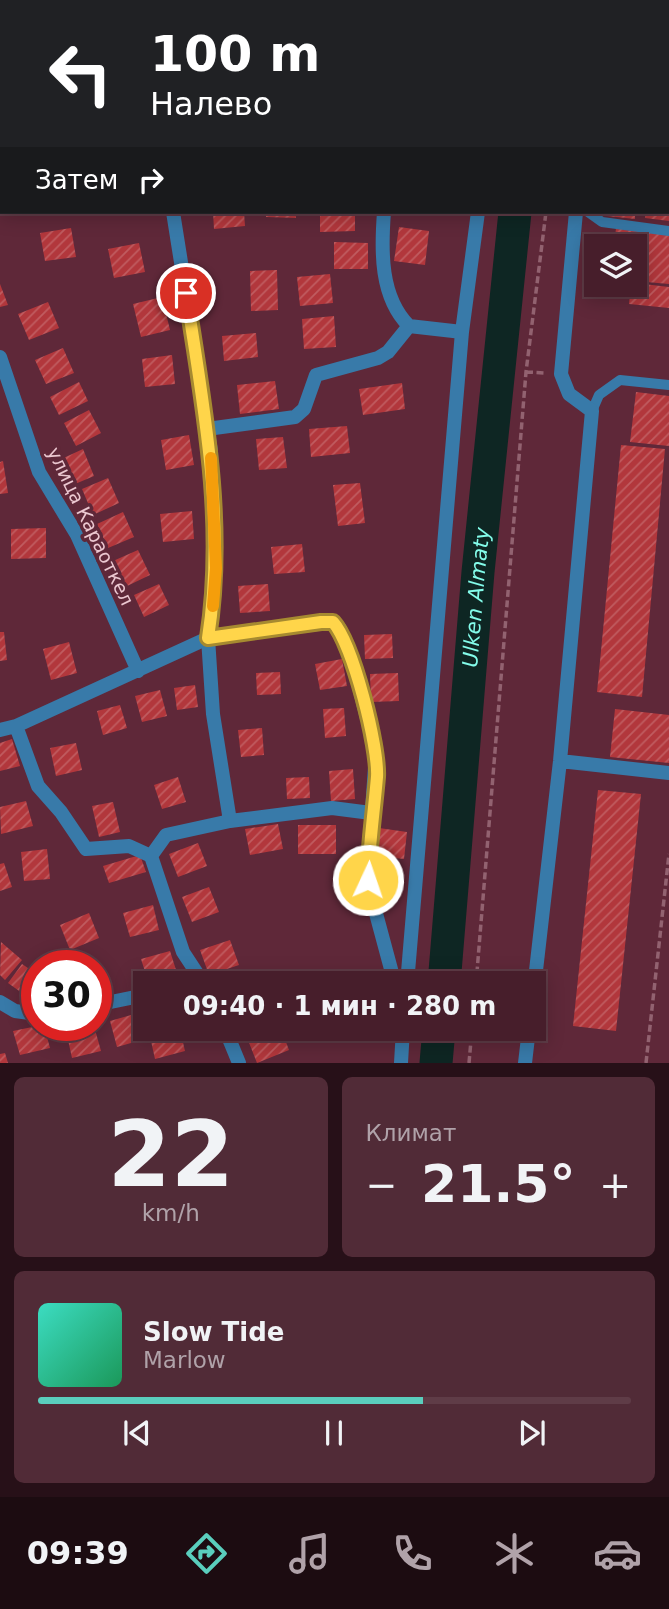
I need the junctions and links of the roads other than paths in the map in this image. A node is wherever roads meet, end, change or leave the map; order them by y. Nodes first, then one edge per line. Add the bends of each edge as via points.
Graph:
1 (173, 214) edge
2 (384, 214) edge
3 (478, 214) edge
4 (576, 214) edge
5 (591, 214) edge
6 (669, 231) edge
7 (409, 327) junction
8 (462, 331) junction
9 (0, 357) edge
10 (669, 385) edge
11 (592, 411) junction
12 (207, 429) junction
13 (208, 638) junction
14 (138, 671) junction
15 (16, 726) junction
16 (0, 730) edge
17 (559, 761) junction
18 (669, 773) edge
19 (371, 813) junction
20 (230, 821) junction
21 (151, 856) junction
22 (196, 971) edge
23 (392, 971) edge
24 (408, 971) edge
25 (536, 971) edge
26 (133, 997) edge
27 (112, 1001) edge
28 (0, 1002) edge
29 (21, 1012) edge
30 (230, 1041) edge
31 (402, 1041) edge
32 (528, 1041) edge
33 (239, 1063) edge
34 (401, 1063) edge
35 (525, 1063) edge

1 - 12 street
2 - 7 street via 389,295 396,313
3 - 8 street
4 - 11 street via 561,374 569,394
5 - 6 lane via 602,222
7 - 8 street
7 - 12 street via 378,358 316,375 304,409 295,417
8 - 24 street
9 - 14 street, улица Караоткел via 39,472 77,536
10 - 11 lane via 620,380 599,395
11 - 17 street
12 - 13 street via 216,568
13 - 14 street
13 - 19 street via 333,622 340,629 376,753
13 - 20 street via 213,715
14 - 15 street
15 - 16 street
15 - 21 street via 38,786 82,845 92,851 136,847
17 - 18 street
17 - 25 street
19 - 20 street via 332,808
19 - 23 street via 368,880
20 - 21 street via 166,835
21 - 22 street via 183,952
26 - 27 street
28 - 29 street
30 - 33 street
31 - 34 street
32 - 35 street

